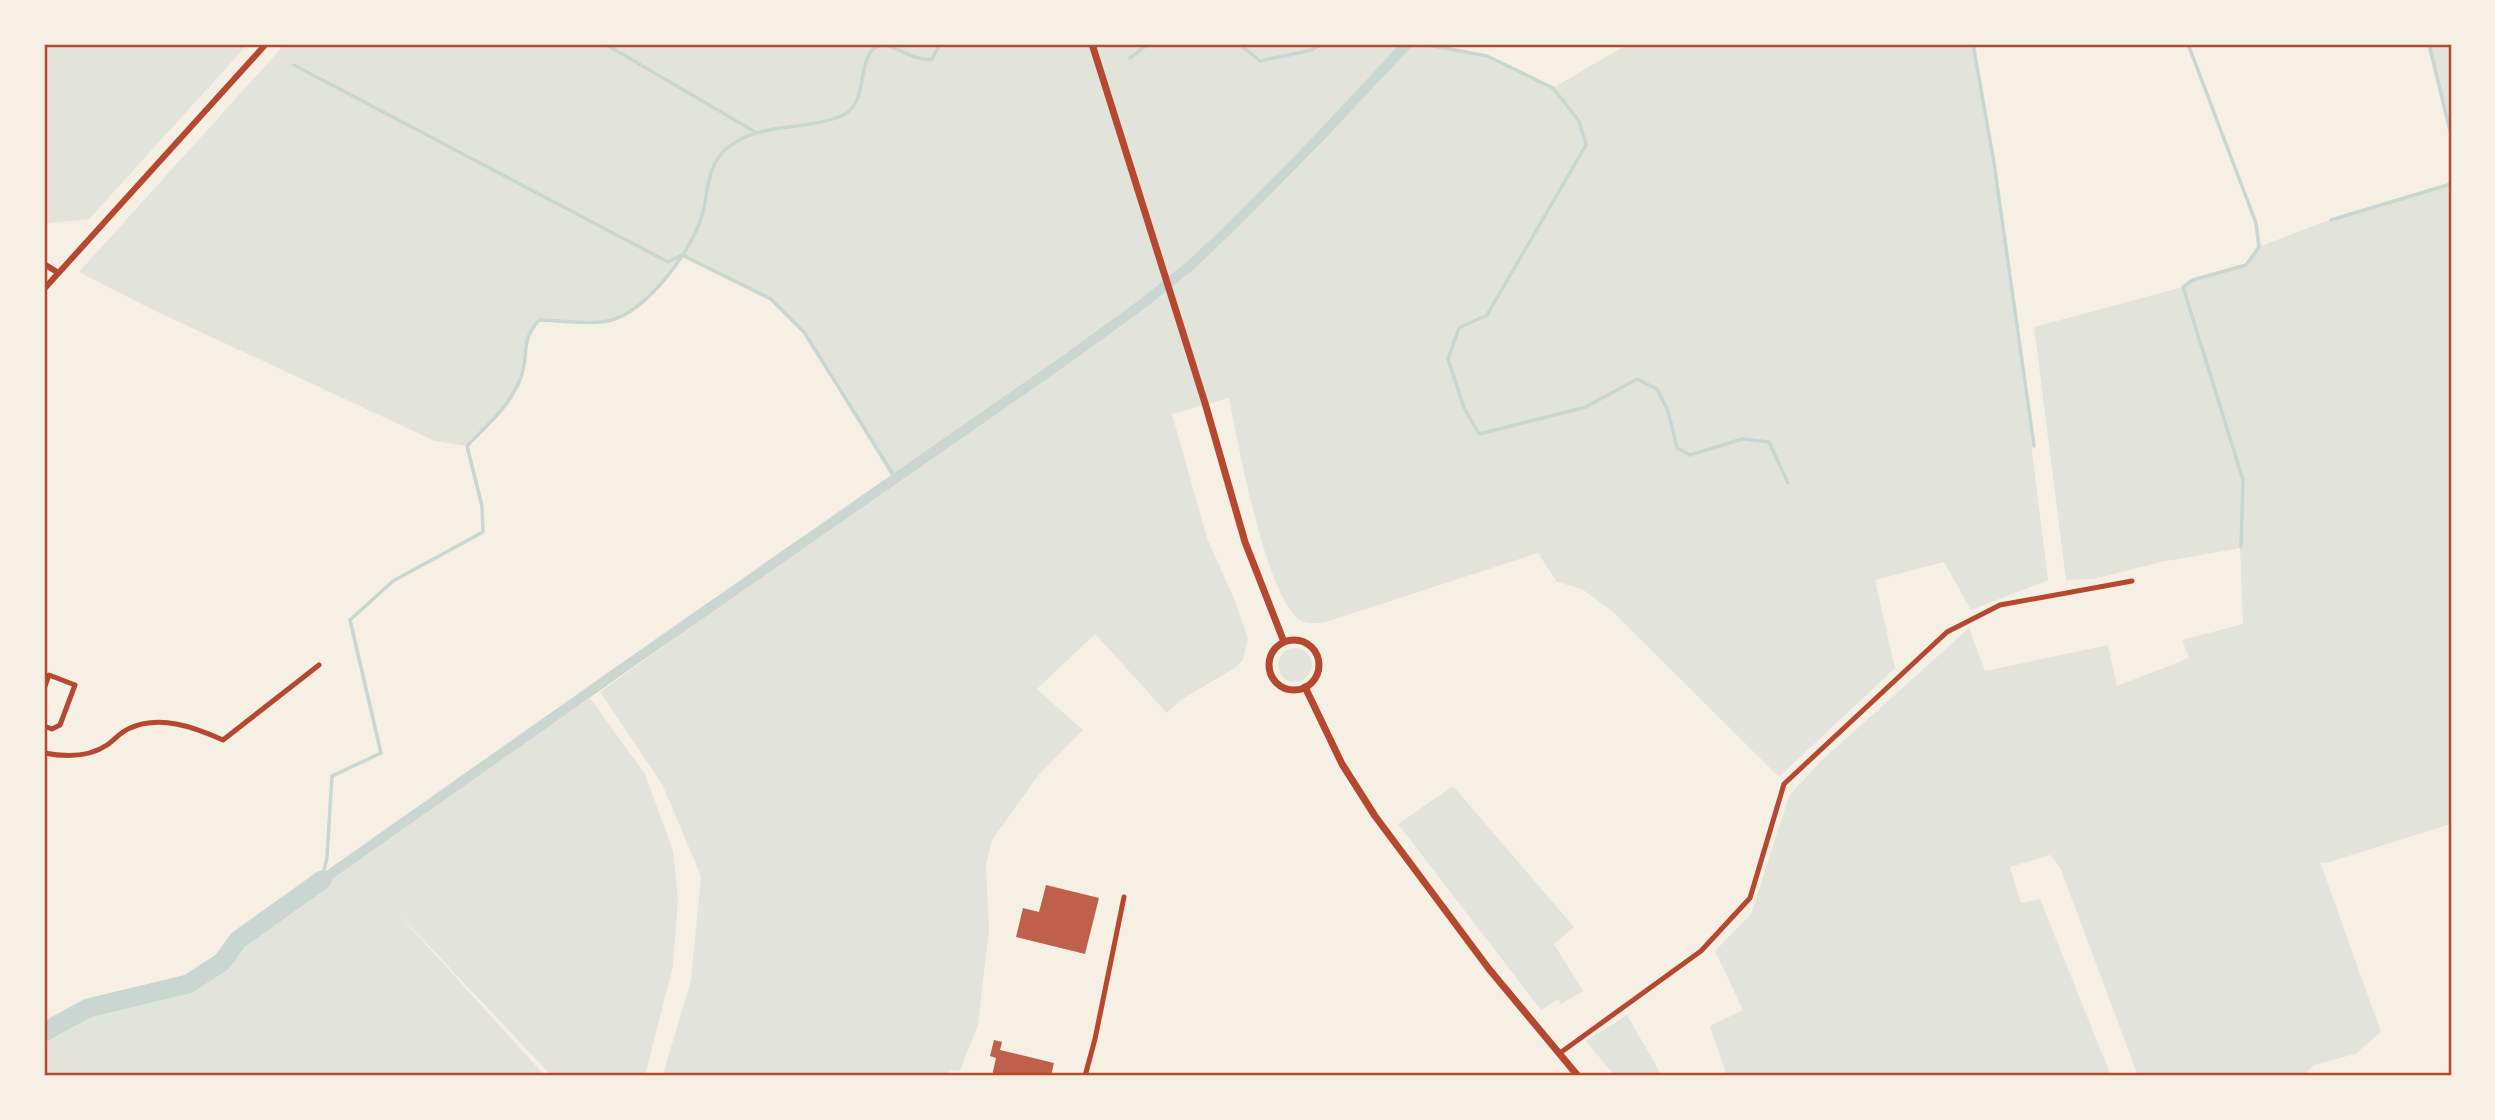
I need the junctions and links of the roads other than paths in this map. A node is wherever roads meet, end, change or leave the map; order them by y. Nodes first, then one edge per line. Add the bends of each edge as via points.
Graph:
1 (266, 44) edge
2 (1092, 44) edge
3 (44, 264) edge
4 (57, 272) junction
5 (44, 289) edge
6 (2132, 581) dead end
7 (1283, 642) junction
8 (319, 665) dead end
9 (1305, 687) junction
10 (44, 689) edge
11 (44, 726) edge
12 (44, 753) edge
13 (1124, 897) dead end
14 (1560, 1053) junction
15 (1085, 1076) edge
16 (1578, 1076) edge

1 - 4 street
2 - 7 main road via 1245,542
3 - 4 street
4 - 5 street
6 - 14 street via 2000,605 1947,632 1784,784 1750,898 1701,951
7 - 9 main road via 1305,642 1316,652 1319,668
7 - 9 main road via 1269,660 1272,677 1290,690
8 - 12 street via 223,740 184,726 152,722 128,729 93,753 64,757
9 - 14 main road via 1342,764 1375,816 1489,969
10 - 11 street via 49,675 75,685 60,725
13 - 15 street
14 - 16 main road

